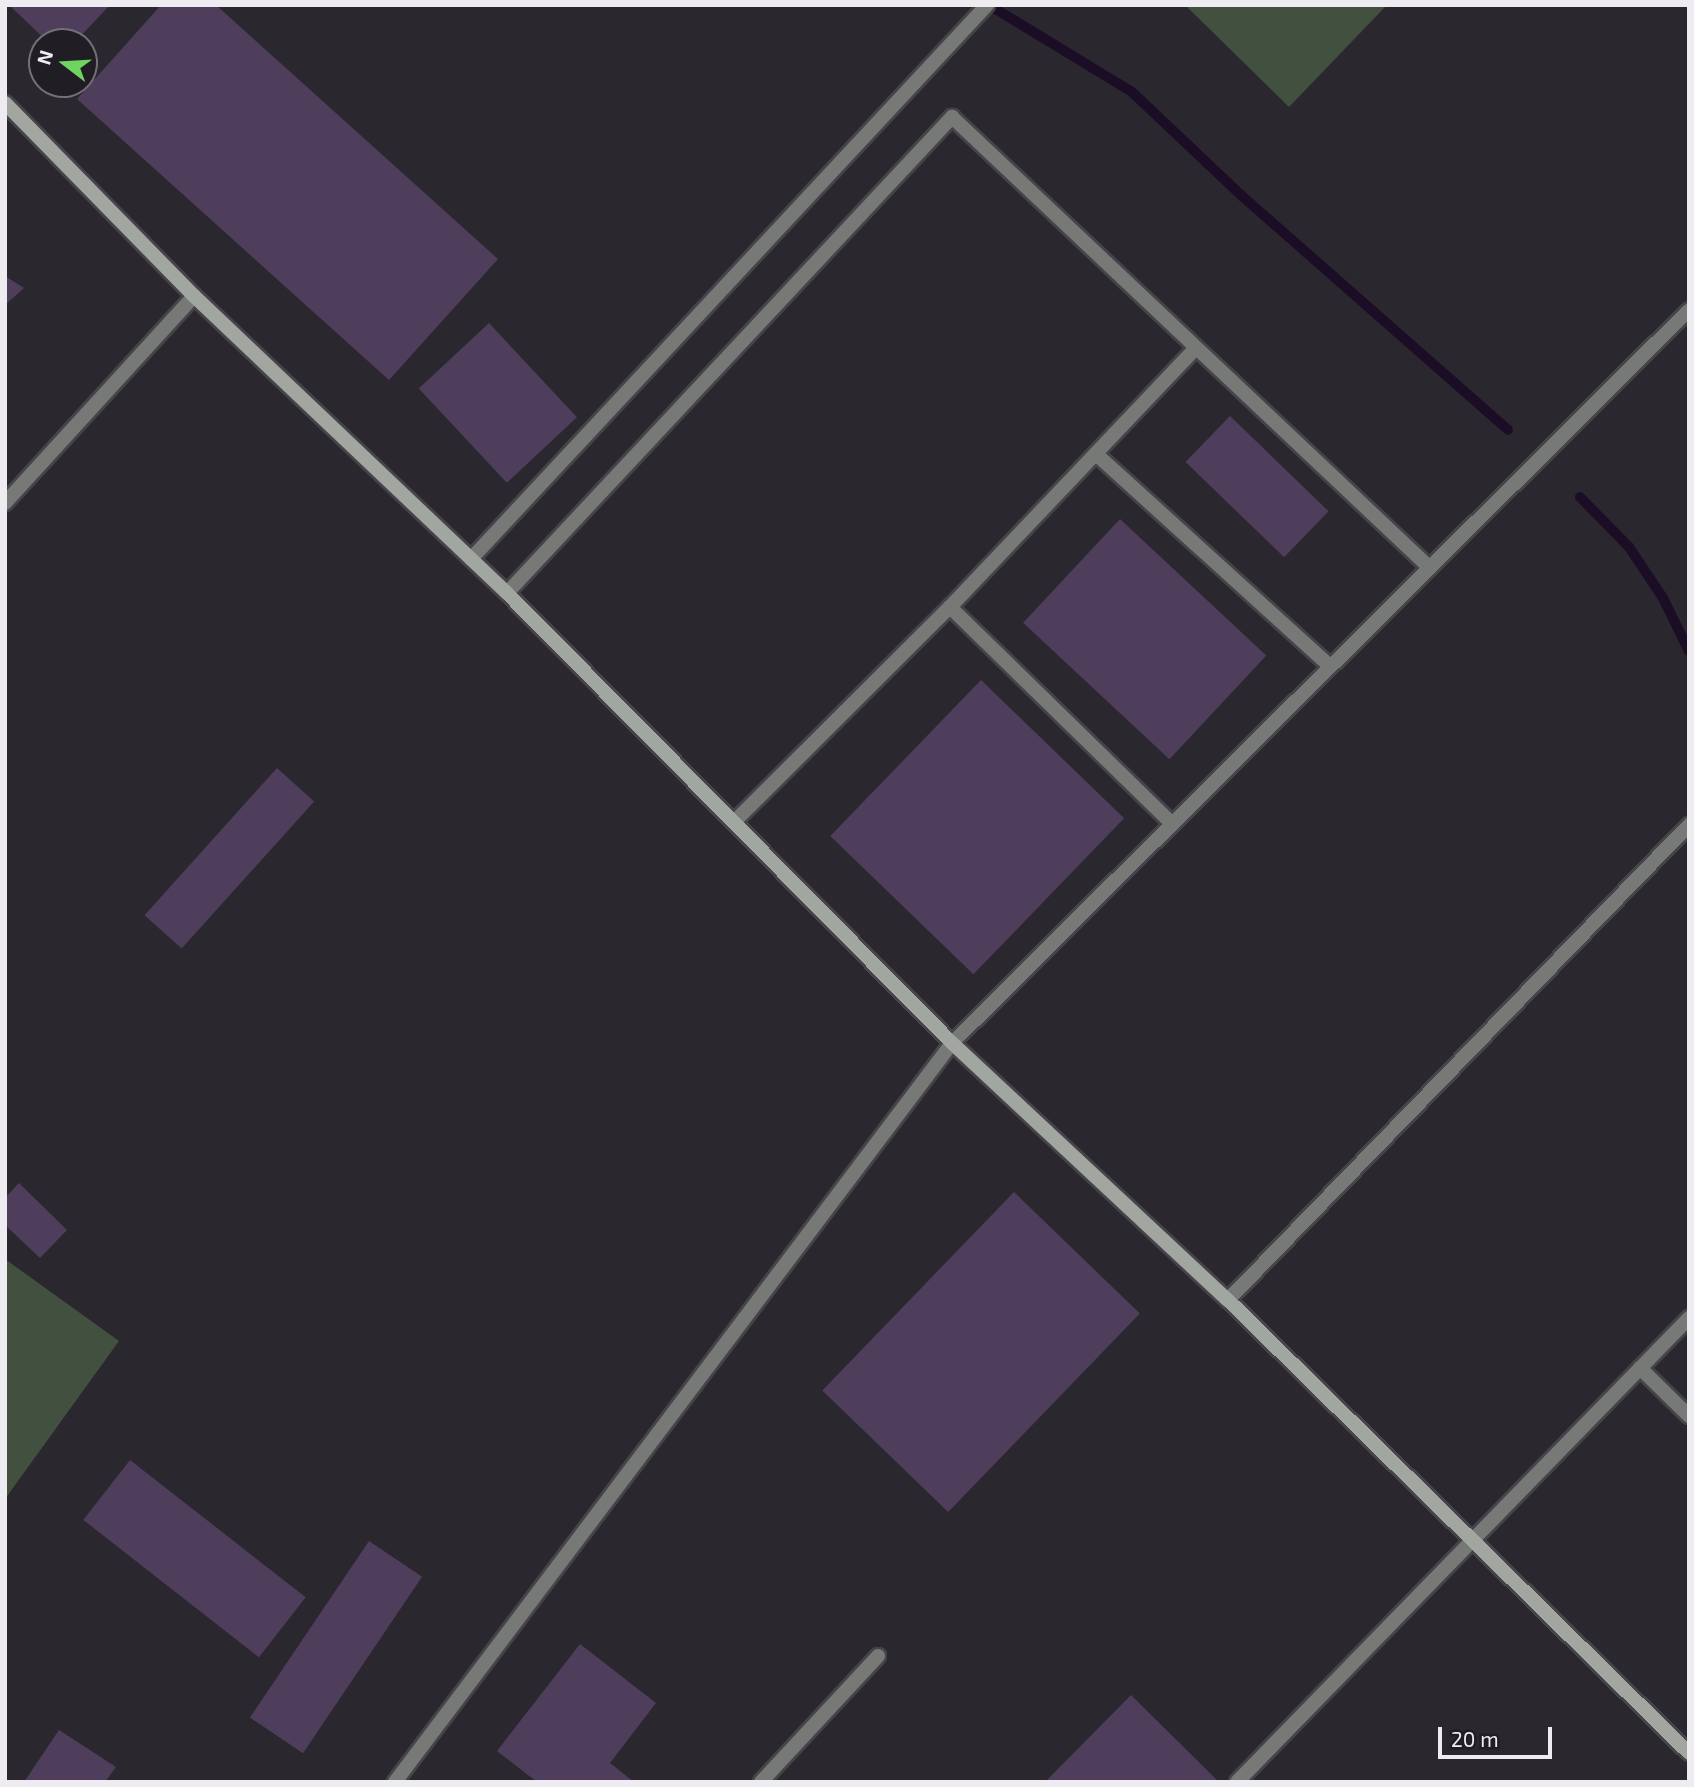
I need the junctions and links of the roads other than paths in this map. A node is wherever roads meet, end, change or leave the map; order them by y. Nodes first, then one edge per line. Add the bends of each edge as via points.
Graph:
1 (987, 5) edge
2 (5, 103) edge
3 (194, 296) junction
4 (1689, 310) edge
5 (1196, 348) junction
6 (1096, 454) junction
7 (5, 503) edge
8 (471, 559) junction
9 (1430, 568) junction
10 (507, 593) junction
11 (950, 607) junction
12 (1330, 666) junction
13 (735, 821) junction
14 (1172, 824) junction
15 (1689, 825) edge
16 (952, 1043) junction
17 (1228, 1300) junction
18 (1689, 1318) edge
19 (1640, 1368) junction
20 (1689, 1416) edge
21 (1474, 1538) junction
22 (878, 1656) dead end
23 (1689, 1752) edge
24 (395, 1782) edge
25 (761, 1782) edge
26 (1237, 1782) edge

1 - 8 street via 942,59
2 - 3 street
3 - 7 street
3 - 8 street
4 - 9 street
5 - 6 street
5 - 9 street
5 - 10 street via 952,117
6 - 11 street
6 - 12 street
8 - 10 street
9 - 12 street
10 - 13 street
11 - 13 street
11 - 14 street
12 - 14 street
13 - 16 street
14 - 16 street
15 - 17 street
16 - 17 street
16 - 24 street
17 - 21 street
18 - 19 street
19 - 20 street
19 - 21 street
21 - 23 street
21 - 26 street
22 - 25 street

